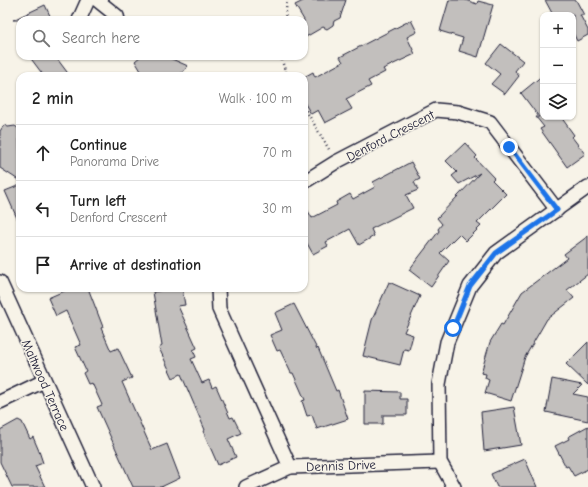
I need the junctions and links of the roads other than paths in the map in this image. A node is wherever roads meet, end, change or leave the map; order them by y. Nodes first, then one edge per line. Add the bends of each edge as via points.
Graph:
1 (88, 0) edge
2 (97, 0) edge
3 (81, 16) edge
4 (117, 16) edge
5 (308, 180) edge
6 (588, 187) edge
7 (557, 210) junction
8 (0, 282) edge
9 (218, 292) edge
10 (44, 381) junction
11 (0, 402) edge
12 (440, 462) junction
13 (290, 467) junction
14 (93, 487) edge
15 (246, 487) edge
16 (454, 487) edge

1 - 3 street
2 - 4 street
5 - 7 street, Denford Crescent via 336,162 436,110 458,112 490,122
6 - 7 street
7 - 12 street via 496,253 470,286 448,342 439,384
8 - 10 street, Maltwood Terrace
9 - 13 street via 219,309
10 - 11 street
10 - 14 street, Maltwood Terrace
12 - 13 street, Dennis Drive
12 - 16 street
13 - 15 street, Dennis Drive

